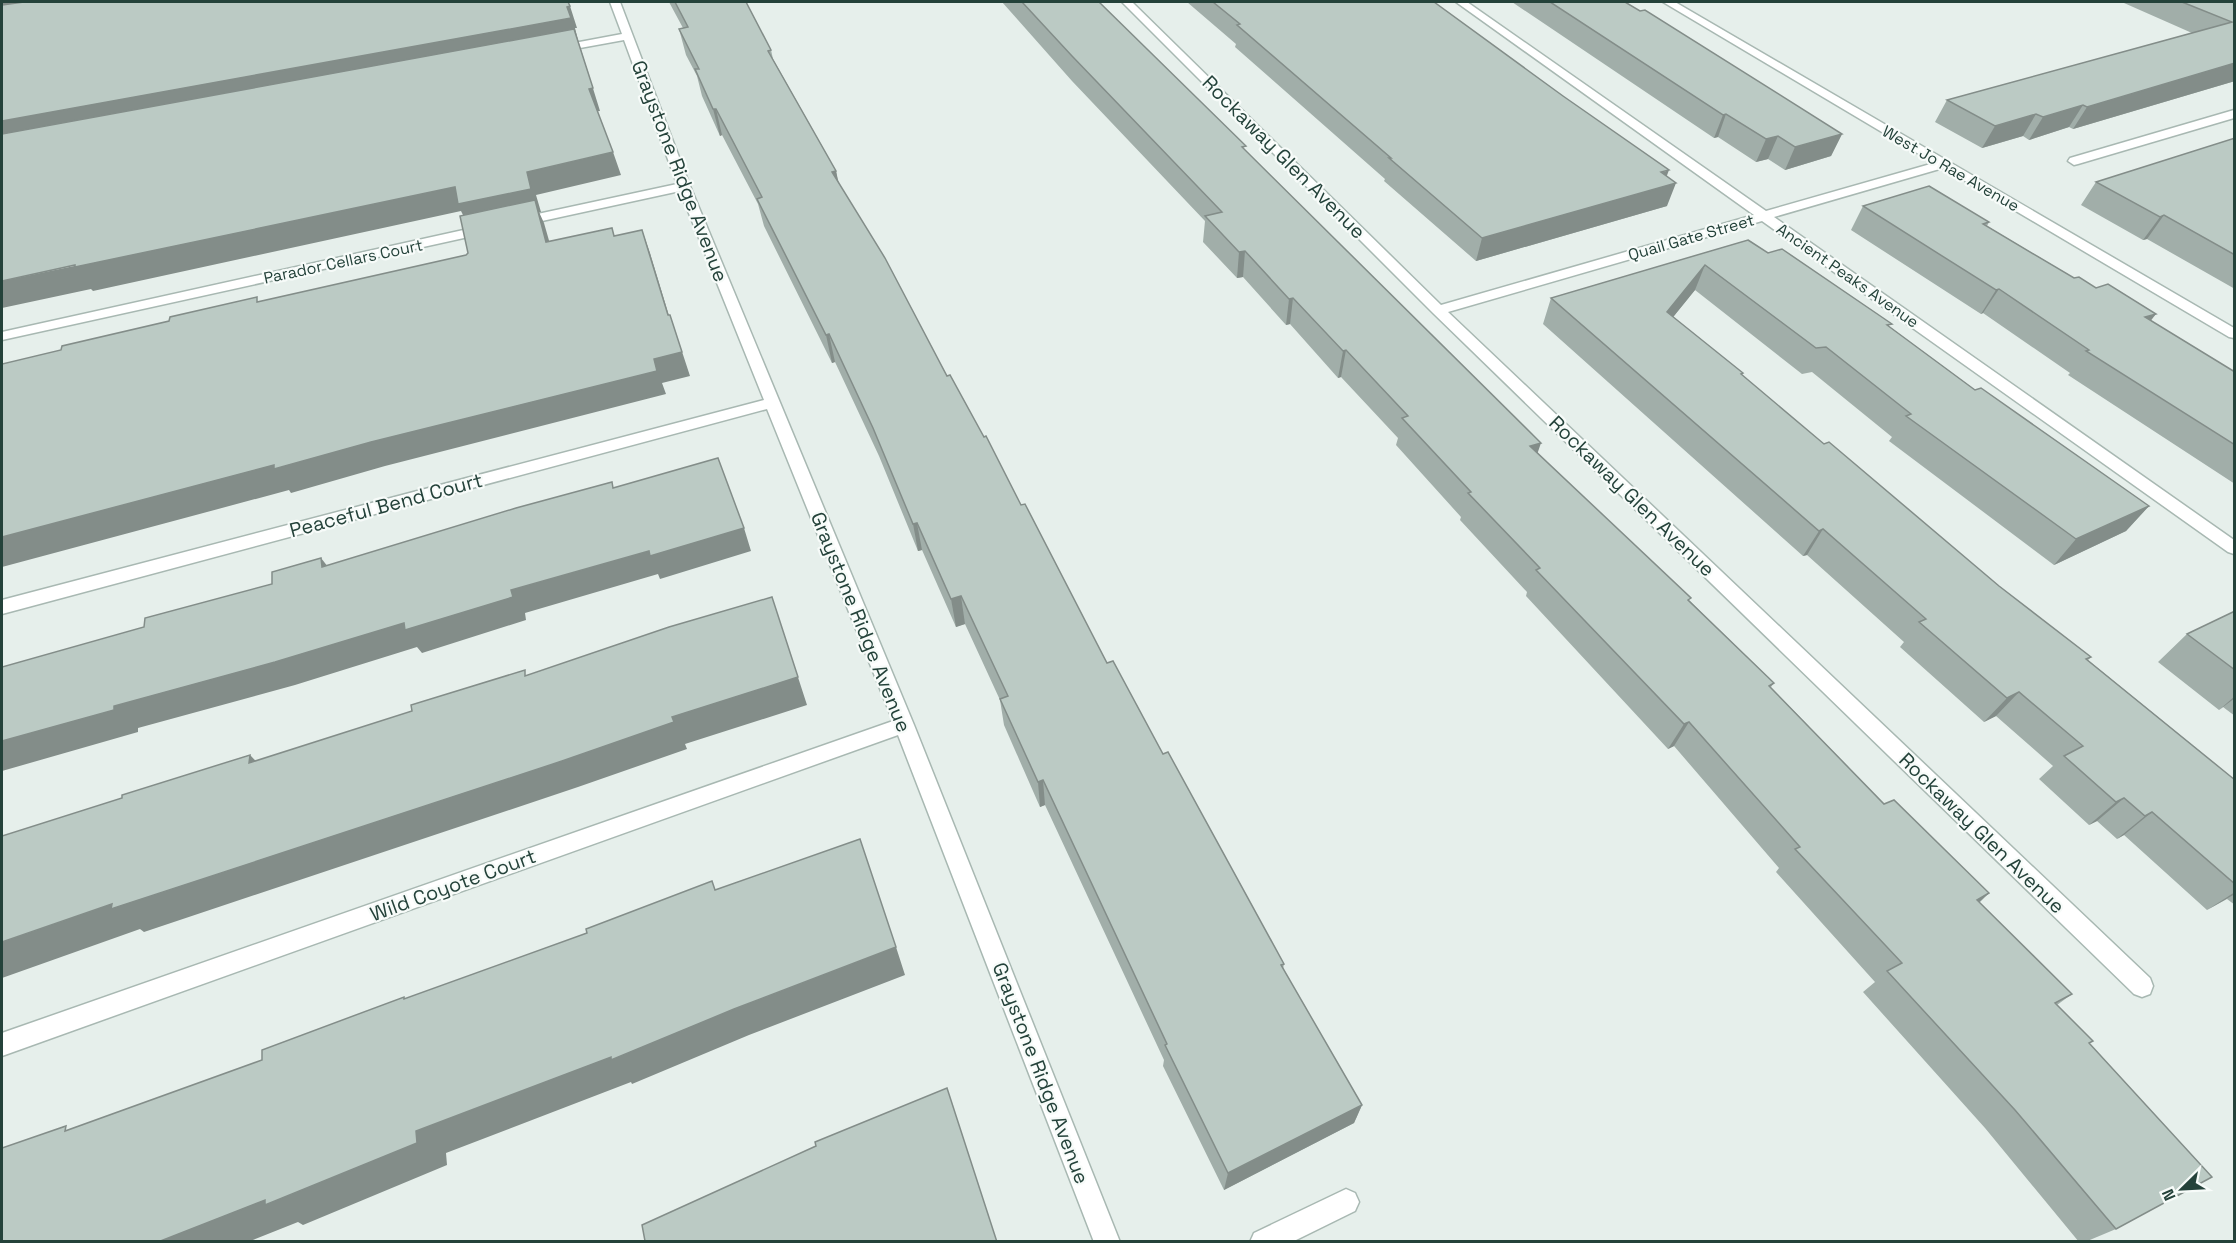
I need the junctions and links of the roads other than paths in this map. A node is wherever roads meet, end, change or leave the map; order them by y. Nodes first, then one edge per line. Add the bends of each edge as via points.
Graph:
1 (615, 2) edge
2 (1127, 2) edge
3 (1461, 2) edge
4 (1668, 2) edge
5 (629, 36) junction
6 (548, 51) edge
7 (2235, 114) edge
8 (2074, 162) dead end
9 (1944, 164) junction
10 (684, 186) junction
11 (1764, 216) junction
12 (1438, 310) junction
13 (2235, 334) edge
14 (2, 336) edge
15 (771, 403) junction
16 (2235, 548) edge
17 (2, 607) edge
18 (904, 724) junction
19 (2142, 986) dead end
20 (2, 1045) edge
21 (1346, 1202) dead end
22 (1107, 1242) edge
23 (1263, 1242) edge

1 - 5 street, Graystone Ridge Avenue
2 - 12 street, Rockaway Glen Avenue
3 - 11 street, Ancient Peaks Avenue
4 - 9 street, West Jo Rae Avenue
5 - 6 street
5 - 10 street, Graystone Ridge Avenue
7 - 8 street
9 - 11 street, Quail Gate Street
9 - 13 street, West Jo Rae Avenue
10 - 14 street, Parador Cellars Court
10 - 15 street, Graystone Ridge Avenue
11 - 12 street, Quail Gate Street
11 - 16 street, Ancient Peaks Avenue
12 - 19 street, Rockaway Glen Avenue
15 - 17 street, Peaceful Bend Court
15 - 18 street, Graystone Ridge Avenue
18 - 20 street, Wild Coyote Court
18 - 22 street, Graystone Ridge Avenue
21 - 23 street

